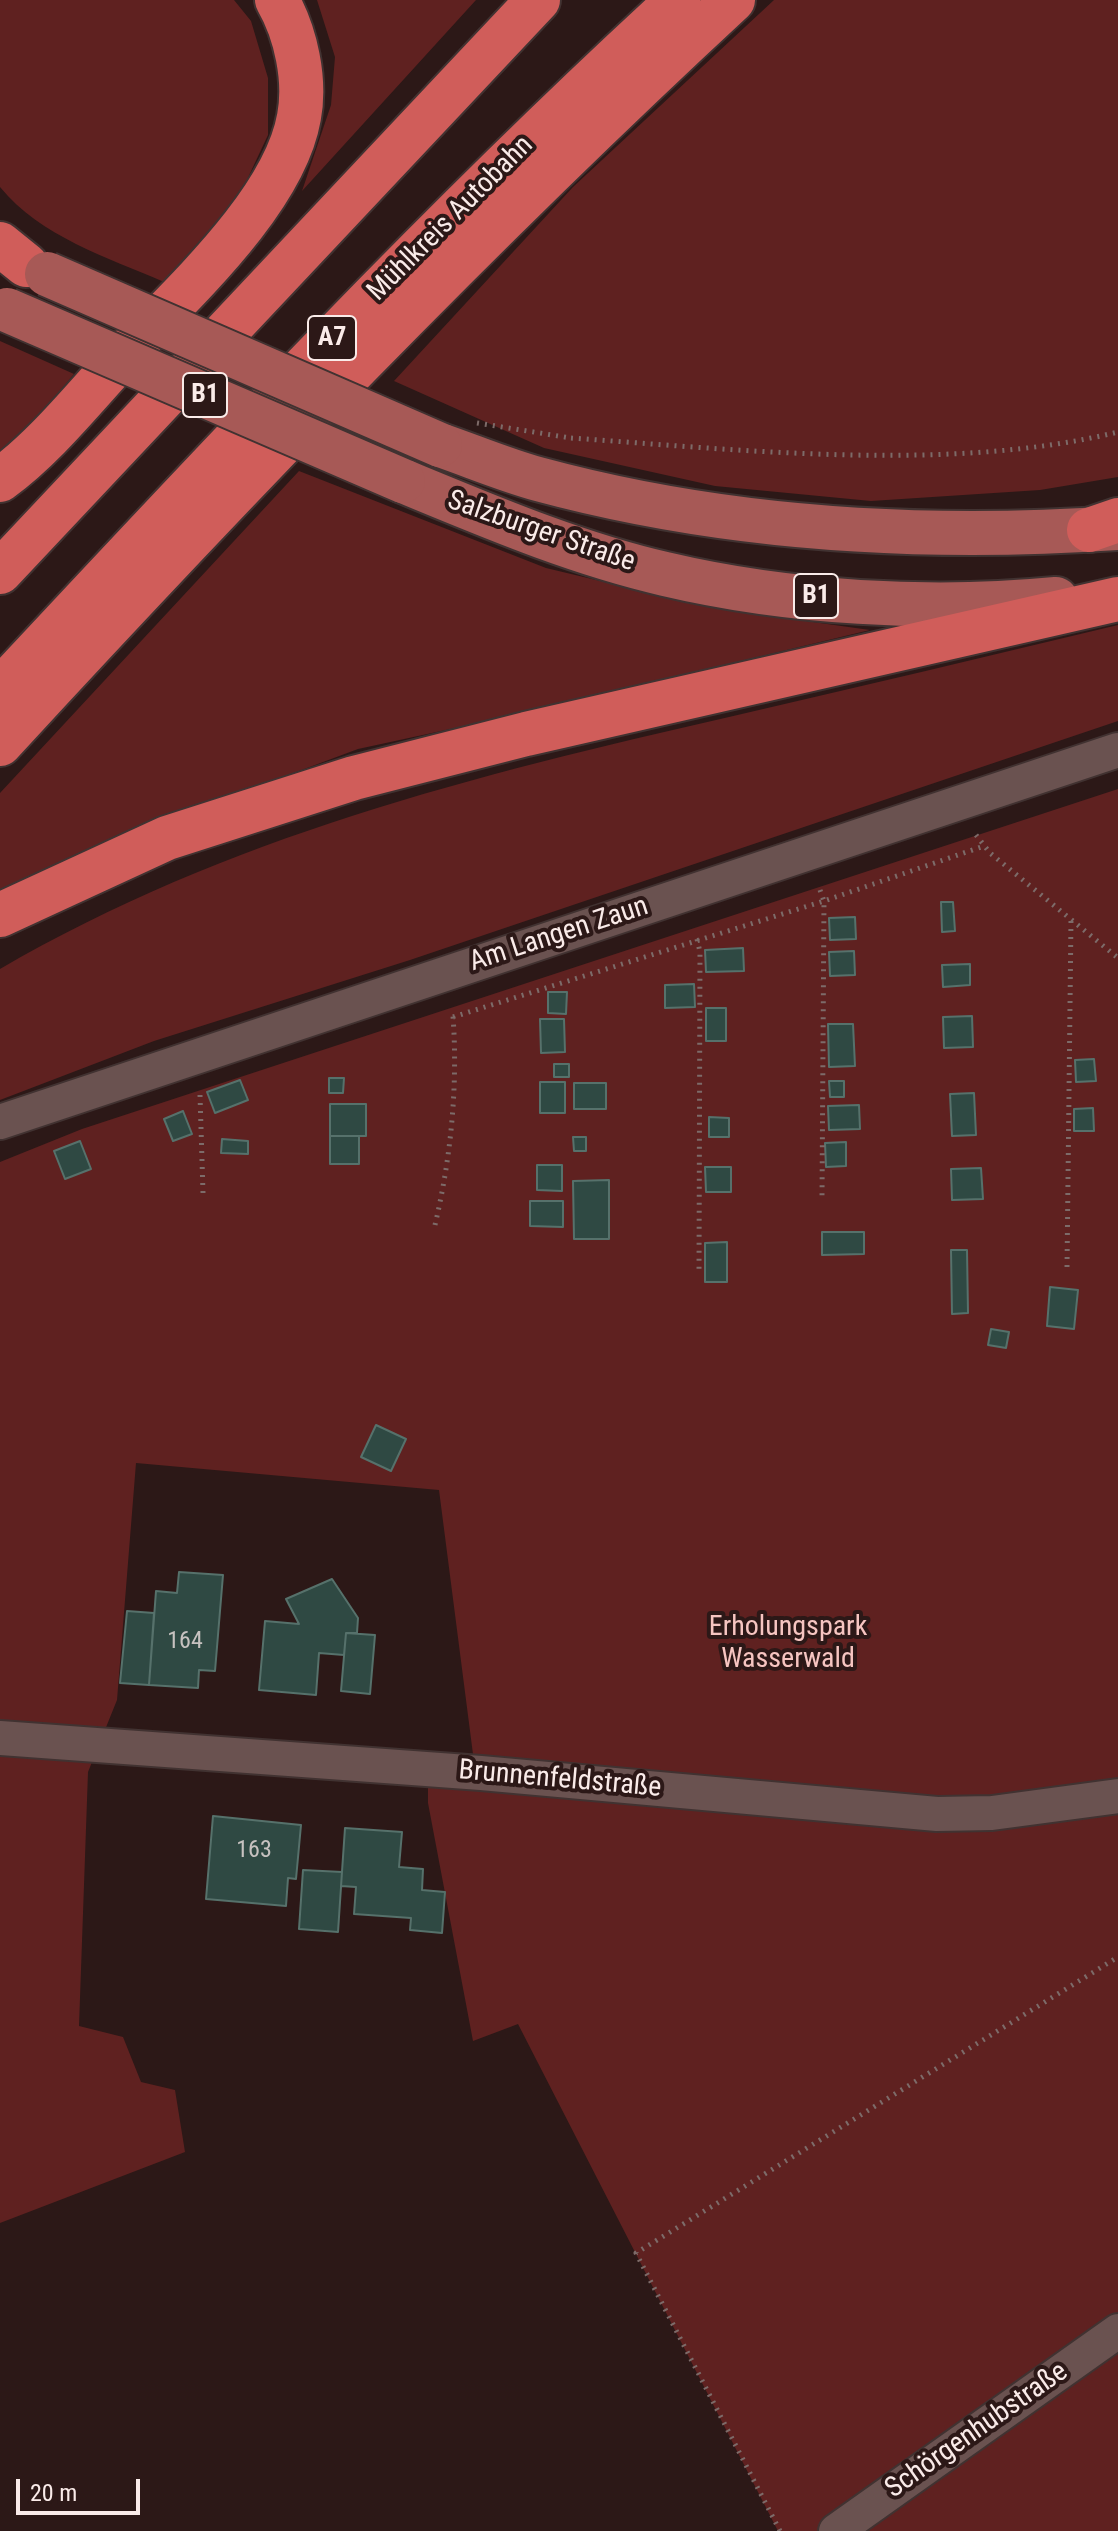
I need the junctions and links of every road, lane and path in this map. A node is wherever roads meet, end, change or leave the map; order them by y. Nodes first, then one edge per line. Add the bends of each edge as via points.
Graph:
1 (277, 0) edge
2 (538, 0) edge
3 (678, 0) edge
4 (733, 0) edge
5 (18, 259) edge
6 (3, 309) edge
7 (1118, 432) edge
8 (571, 438) dead end
9 (0, 480) edge
10 (1108, 526) edge
11 (0, 572) edge
12 (1118, 596) edge
13 (0, 690) edge
14 (0, 744) edge
15 (1118, 750) edge
16 (961, 802) junction
17 (984, 846) junction
18 (817, 880) dead end
19 (824, 901) junction
20 (0, 915) edge
21 (1071, 919) junction
22 (695, 930) dead end
23 (697, 940) junction
24 (1118, 958) edge
25 (451, 1008) dead end
26 (453, 1017) junction
27 (197, 1083) dead end
28 (0, 1122) edge
29 (203, 1193) dead end
30 (822, 1196) dead end
31 (435, 1225) dead end
32 (1067, 1267) dead end
33 (699, 1273) dead end
34 (0, 1738) edge
35 (1118, 1796) edge
36 (1118, 1957) edge
37 (1118, 2331) edge
38 (780, 2531) edge
39 (836, 2531) edge

1 - 9 highway via 302,81 299,119 277,174 244,225 67,416
2 - 11 highway
3 - 13 highway, Mühlkreis Autobahn / A7 via 274,395
4 - 14 highway via 380,340
5 - 10 main road, Salzburger Straße / B1, bridge via 440,445 536,478 703,515 856,532
6 - 12 main road, Salzburger Straße / B1, bridge via 522,530 665,574 877,602 1004,604
7 - 8 path via 1066,444 888,455
12 - 20 highway via 354,778 167,838
15 - 16 street, Am Langen Zaun
16 - 17 path
16 - 28 street, Am Langen Zaun
17 - 19 path
17 - 21 path
18 - 19 path
19 - 23 path
19 - 30 path
21 - 24 path
21 - 32 path
22 - 23 path
23 - 26 path
23 - 33 path
25 - 26 path
26 - 31 path via 452,1122
27 - 29 path via 202,1100
34 - 35 street, Brunnenfeldstraße via 481,1773 937,1814 992,1813
36 - 38 path via 636,2253
37 - 39 street, Schörgenhubstraße

